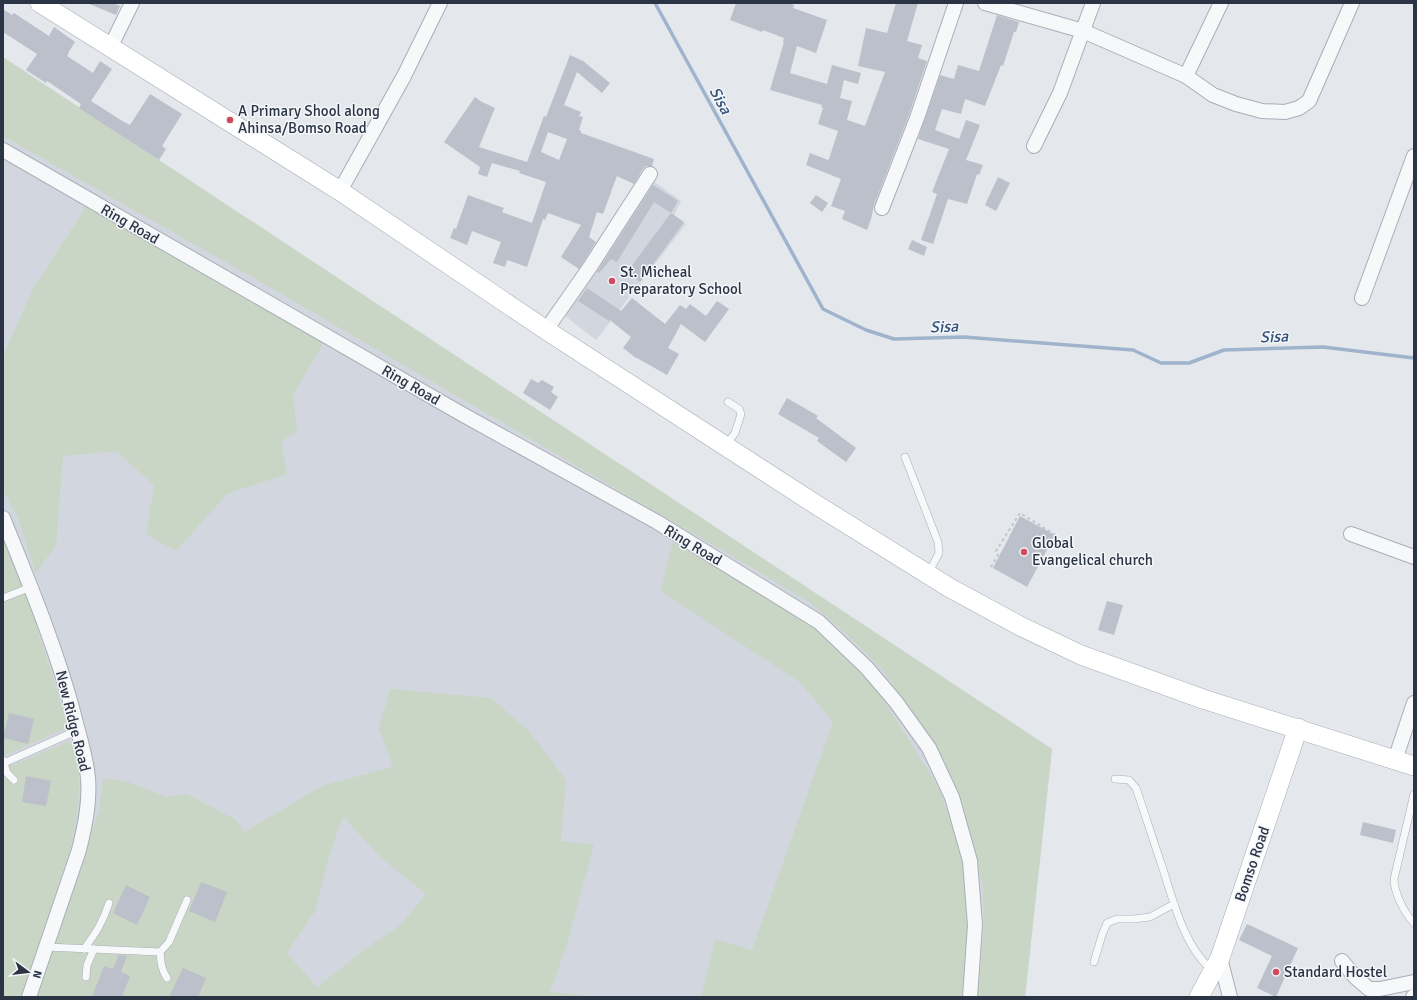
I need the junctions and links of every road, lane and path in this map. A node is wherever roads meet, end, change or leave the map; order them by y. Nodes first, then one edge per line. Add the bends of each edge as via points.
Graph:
1 (40, 3) edge
2 (132, 3) edge
3 (440, 3) edge
4 (956, 3) edge
5 (984, 3) edge
6 (1093, 3) edge
7 (1221, 3) edge
8 (1352, 3) edge
9 (1083, 31) junction
10 (110, 48) junction
11 (1186, 76) junction
12 (1034, 146) dead end
13 (3, 150) edge
14 (1414, 156) edge
15 (650, 174) dead end
16 (340, 191) junction
17 (882, 208) dead end
18 (1362, 298) dead end
19 (546, 330) junction
20 (728, 402) dead end
21 (726, 446) junction
22 (906, 457) dead end
23 (3, 518) edge
24 (1351, 534) dead end
25 (1057, 536) dead end
26 (1414, 557) edge
27 (991, 567) dead end
28 (928, 574) junction
29 (31, 587) junction
30 (3, 598) edge
31 (1414, 703) edge
32 (1298, 728) junction
33 (78, 730) junction
34 (1396, 760) junction
35 (4, 762) edge
36 (1414, 766) edge
37 (1115, 779) dead end
38 (14, 780) dead end
39 (1414, 794) edge
40 (187, 900) dead end
41 (109, 903) dead end
42 (1174, 904) junction
43 (1414, 923) edge
44 (46, 947) junction
45 (84, 949) junction
46 (94, 949) junction
47 (160, 952) junction
48 (1342, 961) dead end
49 (1094, 962) dead end
50 (1216, 965) junction
51 (86, 977) dead end
52 (167, 978) dead end
53 (1414, 982) edge
54 (29, 997) edge
55 (970, 997) edge
56 (1199, 997) edge
57 (1230, 997) edge

1 - 10 street
2 - 10 street
3 - 16 street via 404,76
4 - 17 street
5 - 9 street
6 - 9 street
7 - 11 street
8 - 11 street via 1309,101 1299,108 1285,112 1262,111 1236,104 1213,95
9 - 11 street
9 - 12 street via 1060,93
10 - 16 street
13 - 55 street, Ring Road via 460,413 657,522 819,622 867,668 896,702 929,748 952,797 970,861 975,925
14 - 18 street
15 - 19 street
16 - 19 street
19 - 21 street
20 - 21 lane via 740,409 742,414 735,433
21 - 28 street
22 - 28 lane via 938,542 939,553
23 - 29 street, New Ridge Road
24 - 26 street
25 - 27 path via 1020,513 996,552 998,555
28 - 32 street via 1020,626 1081,655 1203,699
29 - 30 lane
29 - 33 street, New Ridge Road via 52,643
31 - 34 street
32 - 34 street
32 - 50 street, Bomso Road
33 - 35 lane
33 - 44 street, New Ridge Road via 88,779 85,825
34 - 36 street
35 - 38 lane via 7,774
37 - 42 lane via 1128,780 1136,788
39 - 43 lane via 1394,879 1396,893
40 - 47 lane via 169,942
41 - 45 lane via 104,919
42 - 49 lane via 1150,917 1116,919 1107,923
42 - 50 lane via 1199,957
44 - 45 lane
44 - 54 street, New Ridge Road
45 - 46 lane
46 - 47 lane
46 - 51 lane via 87,965
47 - 52 lane via 162,971
48 - 53 street via 1369,989
50 - 56 street, Bomso Road
50 - 57 street

